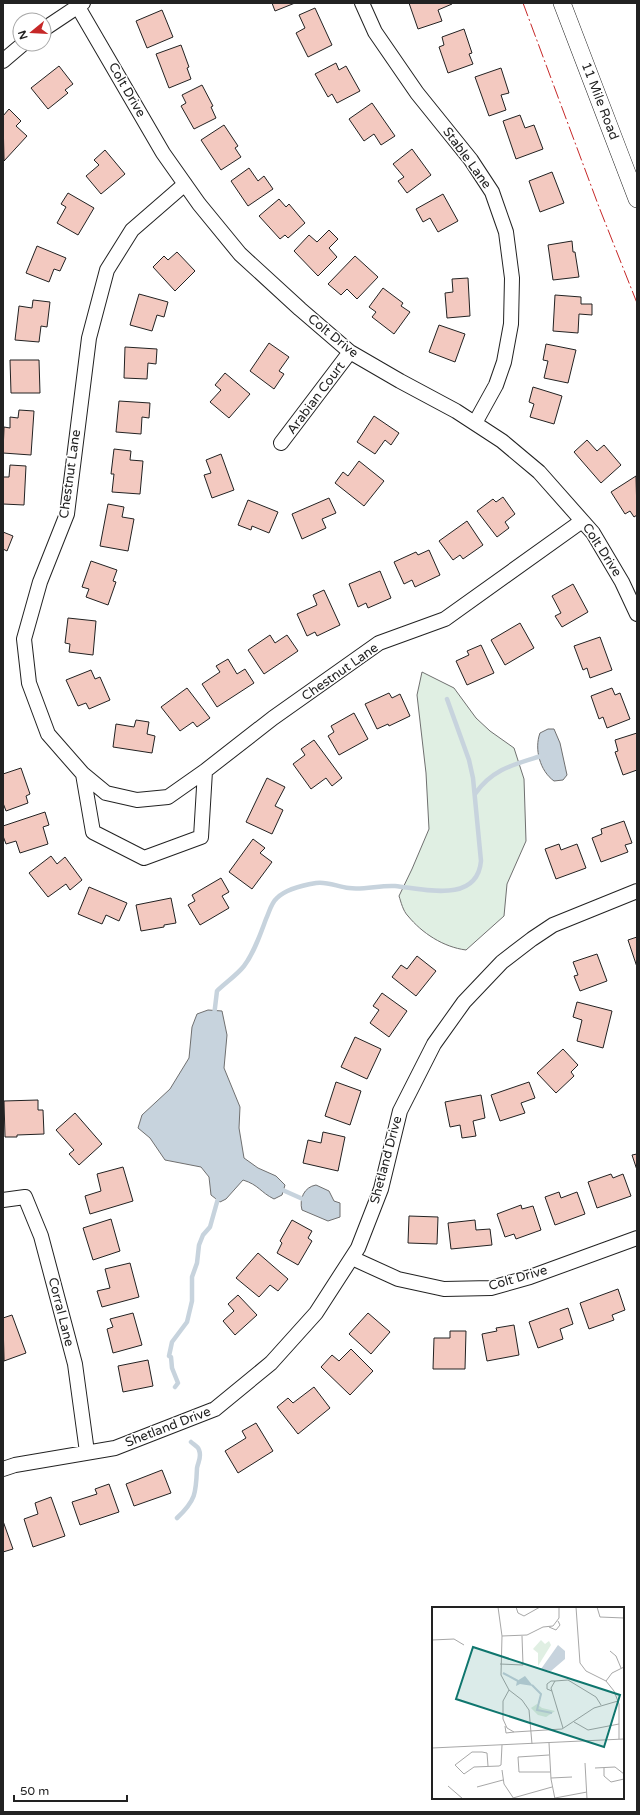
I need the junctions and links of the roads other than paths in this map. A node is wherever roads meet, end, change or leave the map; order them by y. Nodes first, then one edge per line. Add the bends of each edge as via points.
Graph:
1 (362, 3) edge
2 (562, 3) edge
3 (80, 5) edge
4 (52, 24) edge
5 (14, 52) edge
6 (3, 61) edge
7 (184, 184) junction
8 (637, 199) edge
9 (350, 352) junction
10 (475, 423) junction
11 (281, 443) dead end
12 (582, 521) junction
13 (637, 614) edge
14 (205, 772) junction
15 (84, 774) junction
16 (637, 891) edge
17 (3, 1200) edge
18 (637, 1238) edge
19 (352, 1258) junction
20 (87, 1452) junction
21 (3, 1469) edge

1 - 10 street, Stable Lane via 375,32 417,93 471,160 492,192 506,232 512,278 511,324 504,362 496,385
2 - 8 street, 11 Mile Road
3 - 4 street
3 - 7 street, Colt Drive via 163,153
5 - 6 street
7 - 9 street, Colt Drive via 240,254
7 - 15 street, Chestnut Lane via 132,230 107,270 89,338 67,514 40,582 24,639 29,683 48,734
9 - 10 street, Colt Drive
9 - 11 street, Arabian Court
10 - 12 street, Colt Drive via 502,441 539,472
12 - 13 street, Colt Drive via 593,533 622,582
12 - 14 street, Chestnut Lane via 446,619 379,643 273,718
14 - 15 street, Chestnut Lane via 168,797 137,800 106,793
14 - 15 street via 201,837 144,858 93,832
16 - 19 street, Shetland Drive via 553,925 502,962 464,1002 434,1044 400,1111 381,1189
17 - 20 street, Corral Lane via 25,1197 41,1236 74,1364
18 - 19 street, Colt Drive via 530,1277 490,1288 444,1289 398,1278
19 - 20 street, Shetland Drive via 316,1313 271,1363 215,1409 115,1448
20 - 21 street, Shetland Drive

